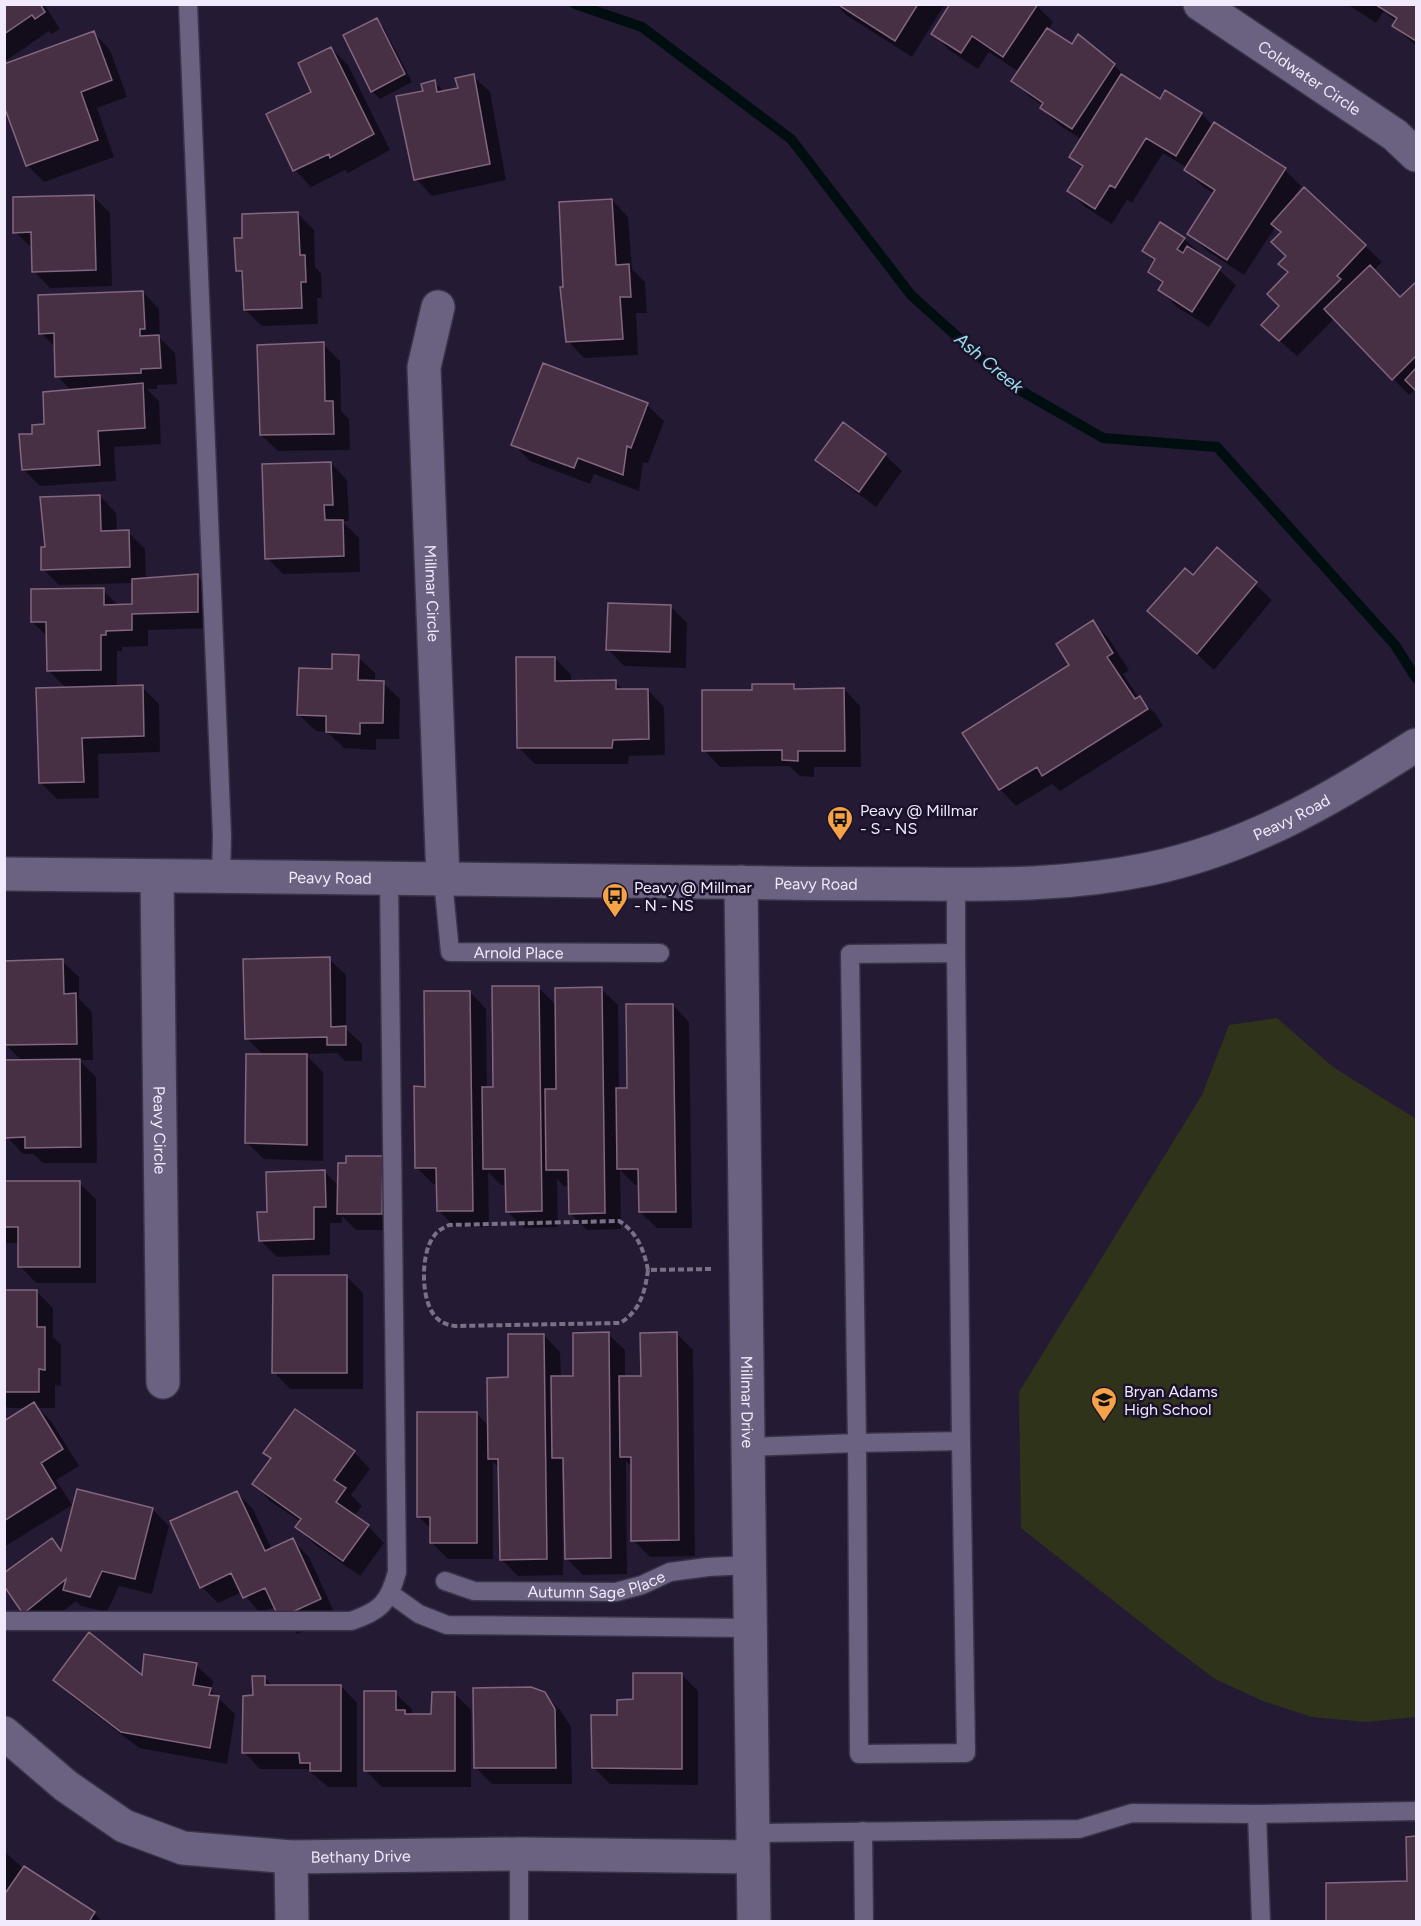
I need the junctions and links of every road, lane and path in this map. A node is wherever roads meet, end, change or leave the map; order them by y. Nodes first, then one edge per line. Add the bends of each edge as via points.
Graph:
1 (188, 4) edge
2 (1200, 4) edge
3 (1416, 155) edge
4 (438, 307) dead end
5 (1416, 745) edge
6 (4, 874) edge
7 (157, 876) junction
8 (221, 877) junction
9 (389, 879) junction
10 (443, 879) junction
11 (741, 882) junction
12 (956, 884) junction
13 (660, 953) dead end
14 (956, 953) junction
15 (746, 1268) junction
16 (648, 1270) junction
17 (163, 1383) dead end
18 (961, 1441) junction
19 (857, 1443) junction
20 (748, 1447) junction
21 (749, 1565) junction
22 (445, 1581) dead end
23 (391, 1594) junction
24 (4, 1621) edge
25 (750, 1628) junction
26 (4, 1733) edge
27 (1416, 1811) edge
28 (1257, 1814) junction
29 (863, 1831) junction
30 (753, 1845) junction
31 (519, 1854) junction
32 (291, 1857) junction
33 (292, 1922) edge
34 (519, 1922) edge
35 (754, 1922) edge
36 (864, 1922) edge
37 (1261, 1922) edge

1 - 8 lane
2 - 3 street, Coldwater Circle via 1395,135
4 - 10 street, Millmar Circle via 424,367
5 - 12 street, Peavy Road via 1286,822 1226,848 1151,869 1075,881
6 - 7 street, Peavy Road
7 - 8 street, Peavy Road
7 - 17 street, Peavy Circle
8 - 9 street, Peavy Road
9 - 10 street, Peavy Road
9 - 23 lane via 397,1572
10 - 11 street, Peavy Road
10 - 13 lane, Arnold Place via 450,952
11 - 12 street, Peavy Road
11 - 15 street, Millmar Drive
12 - 14 lane
14 - 18 lane
14 - 19 lane via 849,954
15 - 16 path
15 - 20 street, Millmar Drive
16 - 16 path via 638,1306 631,1317 620,1323 455,1326 436,1318 425,1292 427,1250 432,1237 449,1225 619,1221 636,1238
18 - 19 lane
18 - 19 lane via 966,1753 859,1754
19 - 20 lane
20 - 21 street, Millmar Drive
21 - 22 lane, Autumn Sage Place via 670,1572 616,1592 474,1591
21 - 25 street, Millmar Drive
23 - 24 lane via 372,1614 351,1621
23 - 25 lane via 419,1614 447,1625
25 - 30 street, Millmar Drive
26 - 32 street, Bethany Drive via 66,1786 124,1826 183,1848
27 - 28 lane
28 - 29 lane via 1132,1813 1079,1828
28 - 37 lane
29 - 30 lane
29 - 36 lane
30 - 31 street, Bethany Drive
30 - 35 street, Millmar Drive
31 - 32 street, Bethany Drive
31 - 34 lane
32 - 33 street

